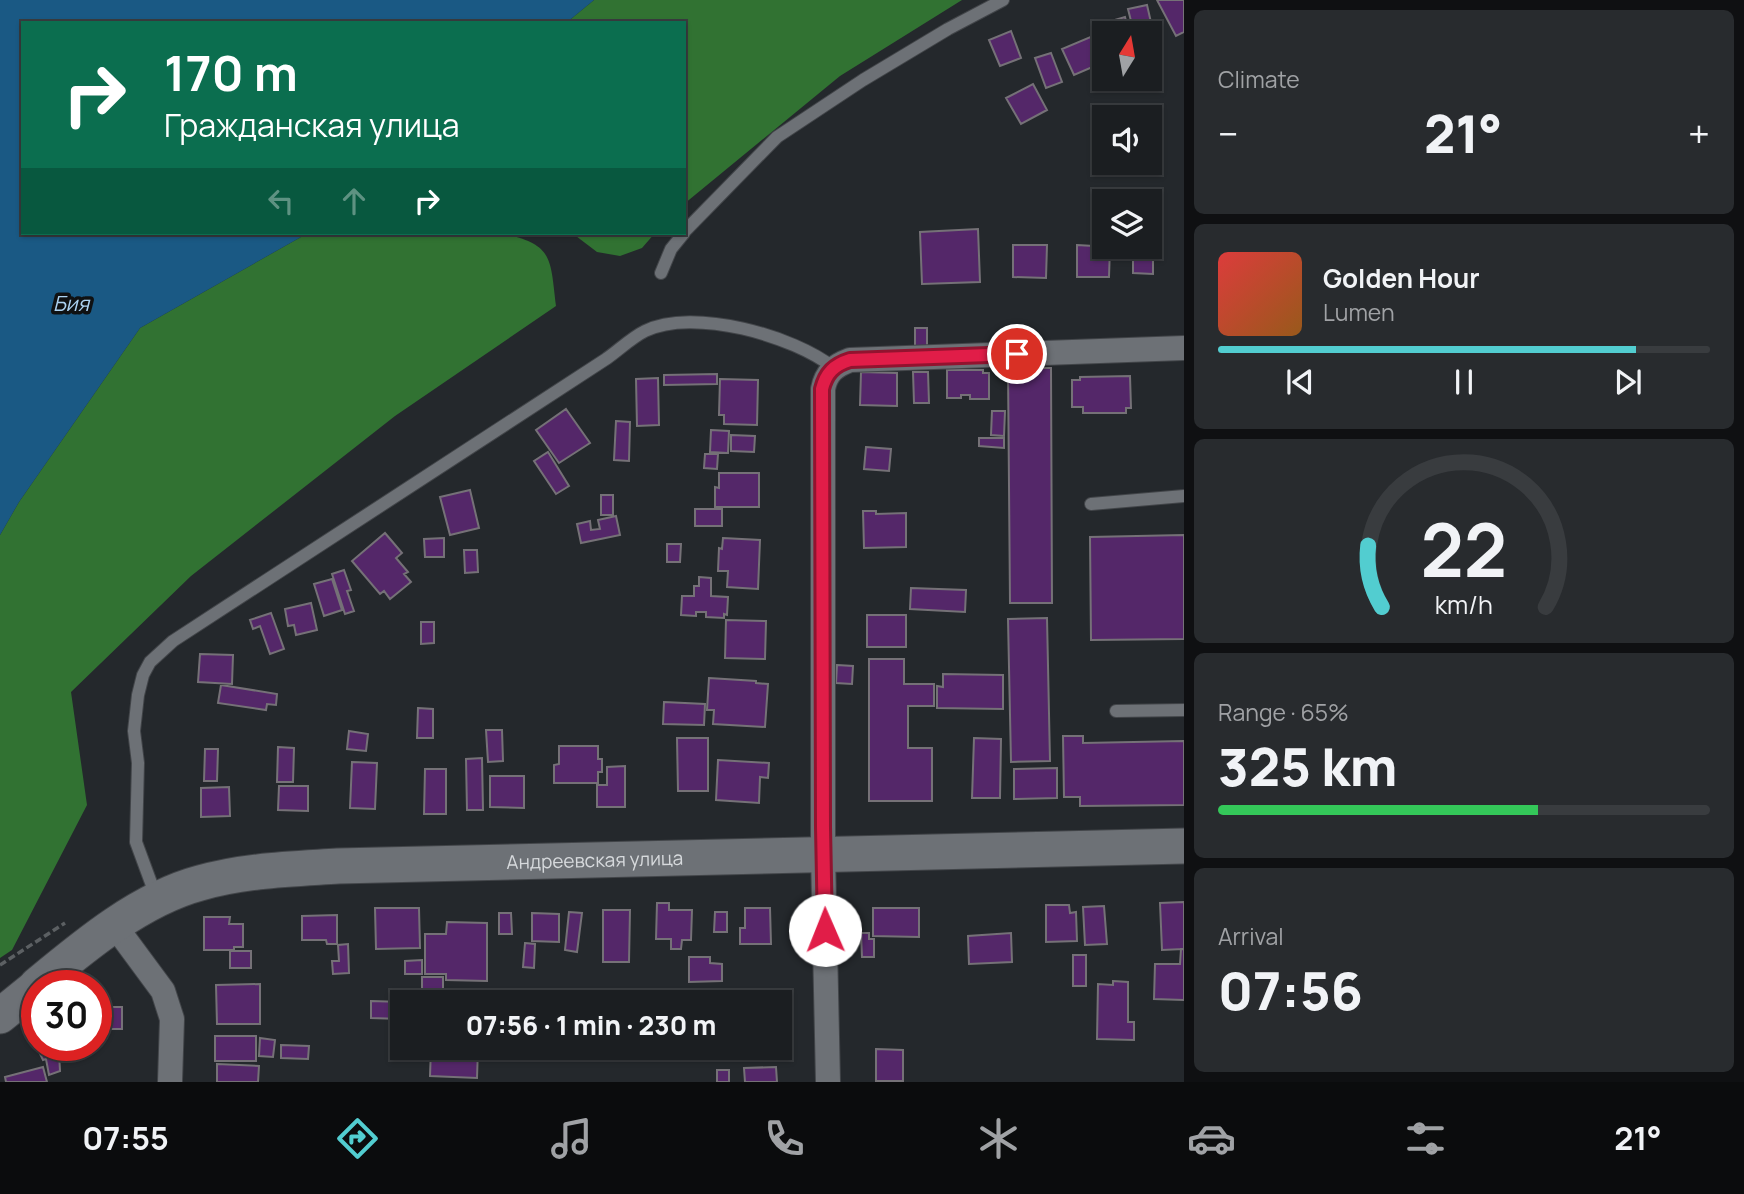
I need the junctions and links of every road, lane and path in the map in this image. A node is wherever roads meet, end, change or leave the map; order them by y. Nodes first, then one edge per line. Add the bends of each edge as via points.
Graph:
1 (1003, 0) edge
2 (686, 230) edge
3 (682, 235) edge
4 (661, 273) dead end
5 (1184, 348) edge
6 (837, 366) junction
7 (1184, 496) edge
8 (1091, 504) dead end
9 (1184, 710) edge
10 (1116, 711) dead end
11 (1184, 846) edge
12 (823, 854) junction
13 (157, 899) junction
14 (114, 926) junction
15 (56, 970) edge
16 (21, 998) edge
17 (0, 1016) edge
18 (170, 1082) edge
19 (828, 1082) edge

1 - 2 lane via 863,80 777,138
3 - 4 lane
5 - 6 street via 850,360
6 - 12 street via 822,389
6 - 13 lane via 802,348 736,327 671,323 645,331 173,641 143,675 134,731 136,842
7 - 8 lane
9 - 10 lane
11 - 12 street, Андреевская улица
12 - 13 street, Андреевская улица via 248,872 198,883
12 - 19 street
13 - 14 street, Андреевская улица
14 - 15 street, Андреевская улица
14 - 18 street via 168,1003 172,1019
16 - 17 street, Андреевская улица

